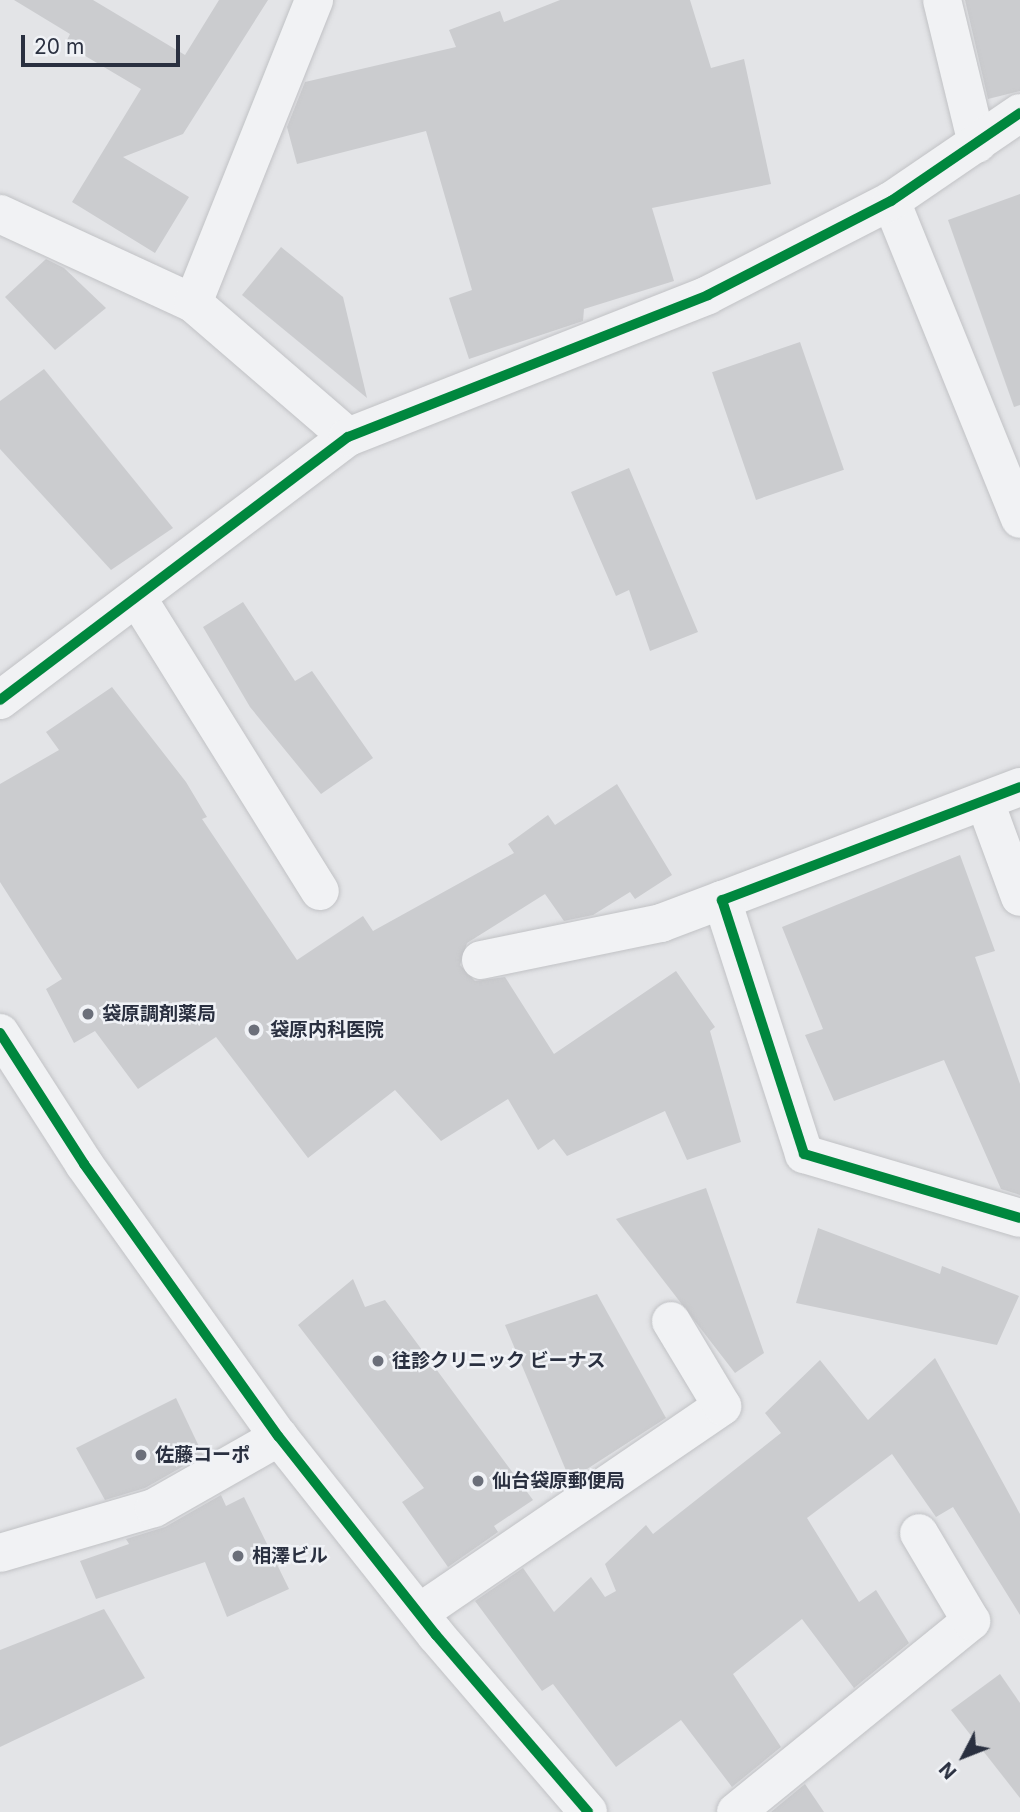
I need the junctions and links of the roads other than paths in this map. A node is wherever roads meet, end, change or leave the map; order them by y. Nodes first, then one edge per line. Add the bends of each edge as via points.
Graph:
1 (314, 0) edge
2 (942, 0) edge
3 (1020, 113) edge
4 (977, 144) junction
5 (891, 201) junction
6 (0, 214) edge
7 (193, 303) junction
8 (348, 437) junction
9 (1020, 519) edge
10 (138, 599) junction
11 (0, 700) edge
12 (1020, 787) edge
13 (985, 802) junction
14 (320, 891) dead end
15 (1020, 897) edge
16 (722, 900) junction
17 (481, 960) dead end
18 (0, 1033) edge
19 (1020, 1218) edge
20 (671, 1321) dead end
21 (279, 1437) junction
22 (919, 1533) dead end
23 (0, 1553) edge
24 (419, 1613) junction
25 (588, 1812) edge
26 (736, 1812) edge

1 - 7 street
2 - 4 street
3 - 4 street
4 - 5 street
5 - 8 street via 708,295
5 - 9 street
6 - 7 street
7 - 8 street
8 - 10 street
10 - 11 street
10 - 14 street
12 - 13 street
13 - 15 street
13 - 16 street
16 - 17 street via 661,923
16 - 19 street via 804,1154
18 - 21 street via 84,1164
20 - 24 street via 722,1406
21 - 23 street via 154,1508
21 - 24 street
22 - 26 street via 971,1622
24 - 25 street

